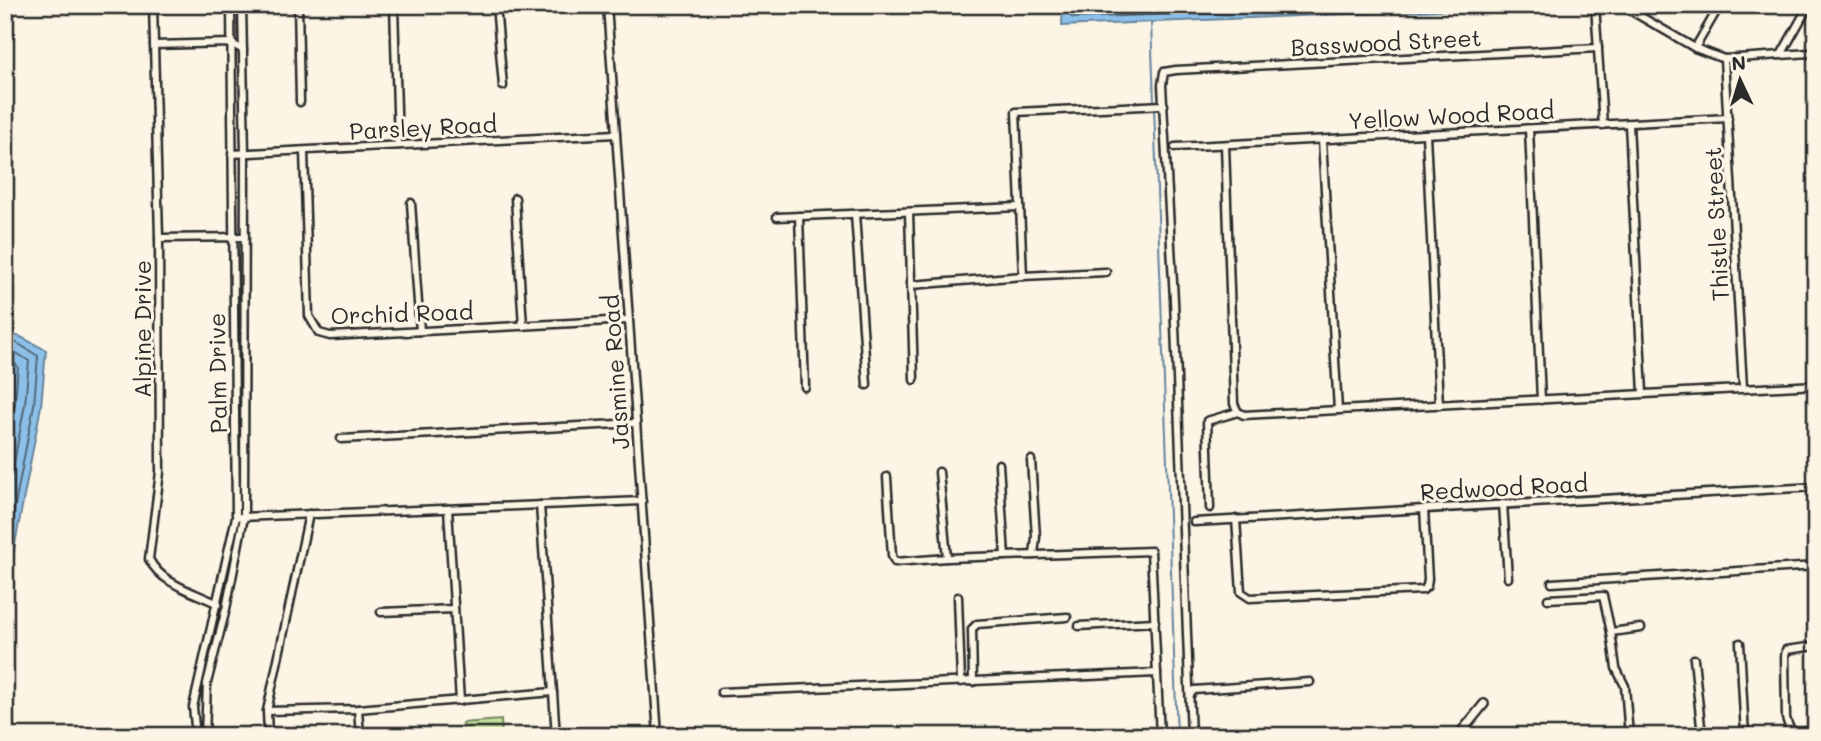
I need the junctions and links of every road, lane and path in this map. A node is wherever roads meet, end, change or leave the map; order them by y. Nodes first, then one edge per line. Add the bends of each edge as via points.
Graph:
1 (153, 5) edge
2 (231, 5) edge
3 (242, 5) edge
4 (298, 5) edge
5 (394, 5) edge
6 (496, 5) edge
7 (607, 5) edge
8 (1595, 5) edge
9 (1720, 5) edge
10 (1809, 5) edge
11 (1626, 6) edge
12 (231, 43) junction
13 (154, 45) junction
14 (1598, 48) junction
15 (1695, 48) junction
16 (243, 50) junction
17 (1781, 55) junction
18 (1816, 58) edge
19 (1724, 59) junction
20 (503, 86) dead end
21 (300, 103) dead end
22 (1162, 106) junction
23 (1728, 118) junction
24 (1629, 124) junction
25 (1603, 125) junction
26 (1529, 129) junction
27 (616, 134) junction
28 (1426, 134) junction
29 (1322, 140) junction
30 (398, 145) junction
31 (1225, 145) junction
32 (1175, 146) dead end
33 (303, 151) junction
34 (245, 153) junction
35 (232, 154) junction
36 (515, 198) dead end
37 (411, 204) dead end
38 (1020, 207) junction
39 (909, 212) junction
40 (855, 214) junction
41 (799, 216) junction
42 (777, 217) dead end
43 (245, 237) junction
44 (233, 238) junction
45 (159, 239) junction
46 (1106, 272) dead end
47 (1023, 276) junction
48 (911, 285) junction
49 (628, 320) junction
50 (523, 326) junction
51 (420, 331) junction
52 (914, 380) dead end
53 (867, 385) dead end
54 (1816, 385) edge
55 (804, 387) dead end
56 (1743, 387) junction
57 (1643, 394) junction
58 (1541, 400) junction
59 (1439, 405) junction
60 (1338, 410) junction
61 (1241, 414) junction
62 (636, 423) junction
63 (341, 439) dead end
64 (1031, 460) dead end
65 (999, 464) dead end
66 (939, 472) dead end
67 (887, 477) dead end
68 (1816, 487) edge
69 (642, 501) junction
70 (1503, 504) junction
71 (540, 505) junction
72 (1210, 508) dead end
73 (448, 509) junction
74 (1424, 509) junction
75 (309, 514) junction
76 (236, 517) junction
77 (244, 517) junction
78 (1236, 519) junction
79 (1194, 522) dead end
80 (1034, 555) junction
81 (1005, 556) junction
82 (947, 558) junction
83 (1816, 566) edge
84 (1508, 578) dead end
85 (1552, 583) dead end
86 (958, 597) dead end
87 (1548, 599) dead end
88 (217, 603) junction
89 (226, 609) junction
90 (454, 609) junction
91 (381, 612) dead end
92 (1067, 617) dead end
93 (1155, 622) junction
94 (1079, 626) dead end
95 (1641, 628) dead end
96 (1611, 632) junction
97 (1740, 643) dead end
98 (1816, 646) edge
99 (1694, 659) dead end
100 (1157, 673) junction
101 (961, 682) junction
102 (973, 682) junction
103 (1310, 682) dead end
104 (553, 692) junction
105 (721, 692) dead end
106 (1190, 695) junction
107 (460, 701) junction
108 (1484, 704) dead end
109 (358, 709) junction
110 (267, 711) junction
111 (1816, 731) edge
112 (195, 736) edge
113 (205, 736) edge
114 (268, 736) edge
115 (360, 736) edge
116 (556, 736) edge
117 (658, 736) edge
118 (1160, 736) edge
119 (1191, 736) edge
120 (1458, 736) edge
121 (1629, 736) edge
122 (1702, 736) edge
123 (1745, 736) edge

1 - 13 street, Alpine Drive
2 - 12 street, Palm Drive
3 - 16 street, Palm Drive
4 - 21 street
5 - 30 street
6 - 20 street
7 - 27 street, Jasmine Road
8 - 14 street
9 - 15 street
10 - 17 street
11 - 15 street
12 - 13 street
12 - 16 street
12 - 35 street, Palm Drive
13 - 45 street, Alpine Drive
14 - 22 street, Basswood Street via 1176,69 1164,72
14 - 25 street
15 - 19 street
16 - 34 street, Palm Drive
17 - 18 street via 1810,53
17 - 19 street
19 - 23 street, Thistle Street
22 - 38 street via 1016,112
22 - 106 street
23 - 24 street, Yellow Wood Road
23 - 56 street, Thistle Street
24 - 25 street, Yellow Wood Road
24 - 57 street
25 - 26 street, Yellow Wood Road
26 - 28 street, Yellow Wood Road
26 - 58 street
27 - 30 street, Parsley Road
27 - 49 street, Jasmine Road
28 - 29 street, Yellow Wood Road
28 - 59 street
29 - 31 street, Yellow Wood Road
29 - 60 street
30 - 33 street, Parsley Road
31 - 32 street, Yellow Wood Road
31 - 61 street via 1234,404
33 - 34 street, Parsley Road
33 - 51 street, Orchid Road via 309,316 319,333
34 - 35 street, Parsley Road
34 - 43 street, Palm Drive
35 - 44 street, Palm Drive
36 - 50 street
37 - 51 street
38 - 39 street
38 - 47 street
39 - 40 street
39 - 48 street
40 - 41 street
40 - 53 street
41 - 42 street
41 - 55 street
43 - 44 street
43 - 77 street, Palm Drive
44 - 45 street
44 - 76 street, Palm Drive
45 - 88 street, Alpine Drive via 160,472 149,559 161,575
46 - 47 street
47 - 48 street
48 - 52 street
49 - 50 street, Orchid Road
49 - 62 street, Jasmine Road
50 - 51 street, Orchid Road
54 - 56 street
56 - 57 street
57 - 58 street
58 - 59 street
59 - 60 street
60 - 61 street
61 - 72 street via 1207,421
62 - 63 street
62 - 69 street, Jasmine Road
64 - 80 street
65 - 81 street
66 - 82 street
67 - 82 street via 895,562
68 - 70 street, Redwood Road
69 - 71 street
69 - 117 street, Jasmine Road
70 - 74 street, Redwood Road
70 - 84 street
71 - 73 street
71 - 104 street
73 - 75 street
73 - 90 street
74 - 78 street, Redwood Road
74 - 78 street via 1428,579 1423,590 1250,598 1241,592
75 - 77 street
75 - 110 street
76 - 77 street
76 - 88 street, Palm Drive
77 - 89 street, Palm Drive
78 - 79 street, Redwood Road
80 - 81 street
80 - 93 street via 1151,551
81 - 82 street
83 - 85 street
86 - 101 street
87 - 96 street via 1602,596
88 - 89 street, Alpine Drive
88 - 112 street, Palm Drive via 193,707
89 - 113 street, Palm Drive via 207,683
90 - 91 street
90 - 107 street
92 - 102 street via 977,624 972,629
93 - 94 street
93 - 100 street
95 - 96 street
96 - 121 street via 1616,668 1625,686
97 - 123 street
98 - 111 street via 1786,650 1784,656 1789,727 1795,733
99 - 122 street
100 - 102 street
100 - 118 street
101 - 102 street
101 - 105 street
103 - 106 street via 1195,690
104 - 107 street
104 - 116 street
106 - 119 street
107 - 109 street
108 - 120 street
109 - 110 street
109 - 115 street
110 - 114 street

